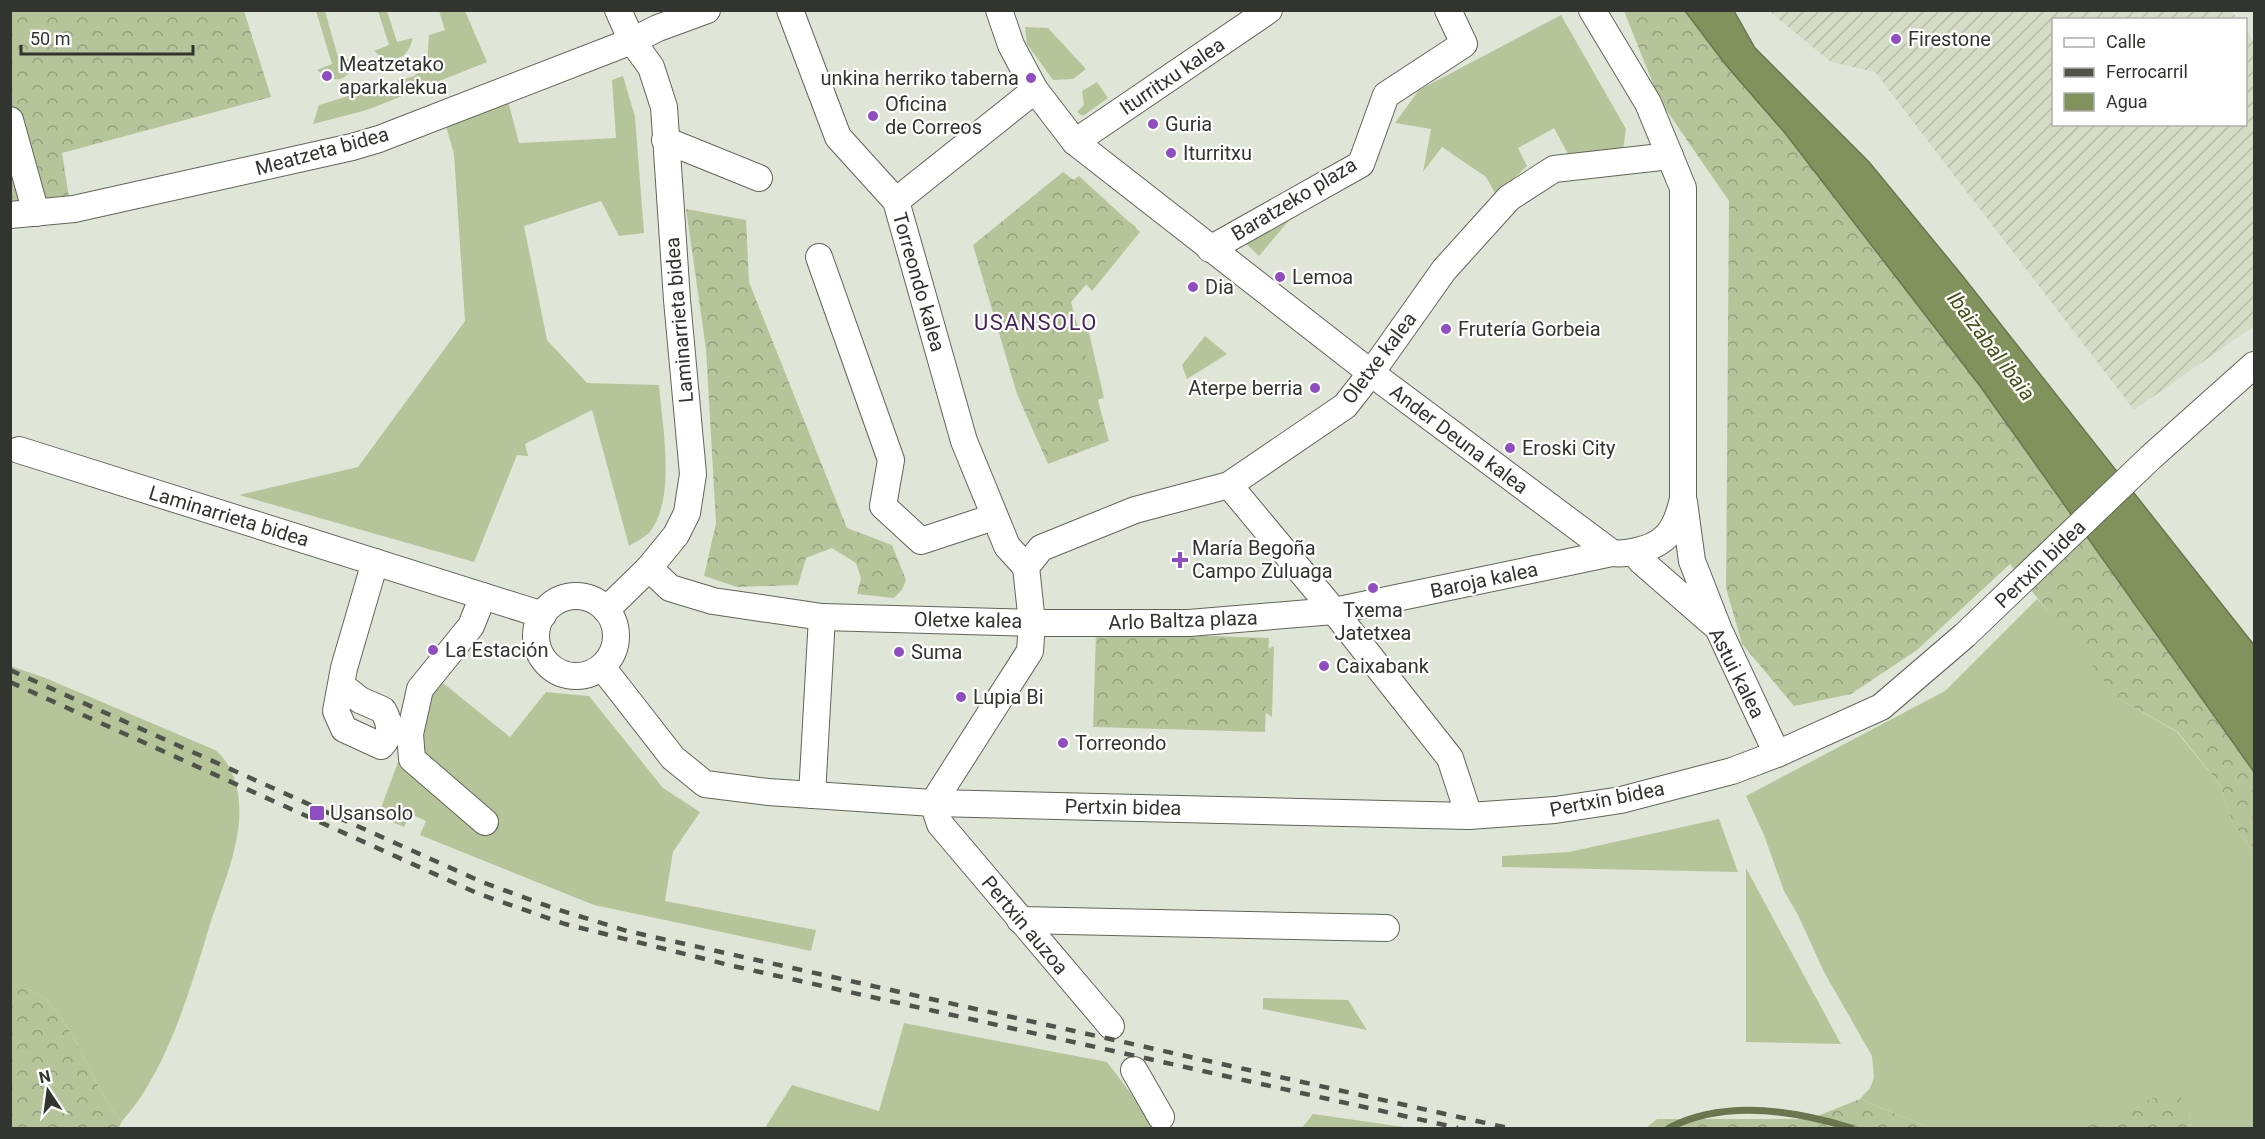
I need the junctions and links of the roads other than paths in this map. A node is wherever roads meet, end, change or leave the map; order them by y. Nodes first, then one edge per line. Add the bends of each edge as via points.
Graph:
1 (618, 10) edge
2 (707, 10) edge
3 (790, 10) edge
4 (999, 10) edge
5 (1269, 10) edge
6 (1448, 10) edge
7 (1592, 10) edge
8 (632, 41) junction
9 (1035, 90) junction
10 (10, 120) edge
11 (665, 140) junction
12 (1075, 142) junction
13 (1670, 156) junction
14 (759, 178) dead end
15 (896, 201) junction
16 (36, 213) junction
17 (10, 215) edge
18 (1210, 249) junction
19 (819, 257) dead end
20 (2254, 365) edge
21 (1371, 373) junction
22 (19, 450) dead end
23 (1229, 484) junction
24 (1681, 507) junction
25 (994, 517) junction
26 (1623, 552) junction
27 (375, 562) junction
28 (649, 567) junction
29 (1026, 567) junction
30 (483, 596) junction
31 (1694, 606) junction
32 (606, 610) junction
33 (1334, 611) junction
34 (543, 615) junction
35 (822, 617) junction
36 (1032, 623) junction
37 (1718, 628) junction
38 (602, 667) junction
39 (341, 685) dead end
40 (1777, 754) junction
41 (812, 795) junction
42 (937, 814) junction
43 (1469, 816) junction
44 (484, 822) dead end
45 (1020, 920) junction
46 (1386, 928) dead end
47 (1111, 1026) dead end
48 (1134, 1070) dead end
49 (1161, 1117) dead end

1 - 8 street, Laminarrieta bidea
2 - 8 street
3 - 15 street, Torreondo kalea via 838,137
4 - 9 street, Ander Deuna kalea via 1011,45
5 - 12 street, Iturritxu kalea
6 - 18 street, Baratzeko plaza via 1464,44 1386,95 1361,164
7 - 13 street via 1648,103
8 - 11 street, Laminarrieta bidea via 651,67 664,106
8 - 16 street, Meatzeta bidea via 352,147 74,209
9 - 12 street, Ander Deuna kalea
9 - 15 street
10 - 16 street
11 - 14 street
11 - 28 street, Laminarrieta bidea via 693,474 687,513 676,535
12 - 18 street, Ander Deuna kalea
13 - 21 street, Oletxe kalea via 1554,169 1509,198 1444,270
13 - 24 street via 1683,188
15 - 25 street, Torreondo kalea via 964,441
16 - 17 street, Meatzeta bidea
18 - 21 street, Ander Deuna kalea
19 - 25 street via 891,460 883,506 921,541
20 - 40 street, Pertxin bidea via 2151,457 1965,635 1881,707
21 - 23 street, Oletxe kalea via 1344,406
21 - 26 street, Ander Deuna kalea
22 - 27 street, Laminarrieta bidea
23 - 29 street, Oletxe kalea via 1125,514 1041,548
23 - 33 street
24 - 26 street via 1663,540
24 - 31 street via 1682,570
24 - 37 street via 1692,561
25 - 29 street, Torreondo kalea via 1007,546
26 - 31 street, Astui kalea via 1641,561
26 - 33 street, Baroja kalea
27 - 30 street, Laminarrieta bidea
27 - 39 street
28 - 32 street, Laminarrieta bidea
28 - 35 street, Oletxe kalea via 670,588 681,592 713,601
29 - 36 street, Oletxe kalea
30 - 34 street, Laminarrieta bidea
30 - 44 street via 471,626 420,689 411,734 412,759
31 - 37 street, Astui kalea
32 - 34 street via 597,602 573,596 561,599
32 - 38 street via 617,633 611,657
33 - 36 street, Arlo Baltza plaza via 1189,623
33 - 43 street via 1450,758
34 - 38 street via 537,626 538,645 555,670 579,676
35 - 36 street, Oletxe kalea
35 - 41 street
36 - 42 street via 1030,651
37 - 40 street, Astui kalea
38 - 41 street, Pertxin bidea via 673,758 705,784
40 - 43 street, Pertxin bidea via 1732,771 1621,800 1555,810
41 - 42 street, Pertxin bidea
42 - 43 street, Pertxin bidea
42 - 45 street, Pertxin auzoa
45 - 46 street
45 - 47 street, Pertxin auzoa
48 - 49 street

